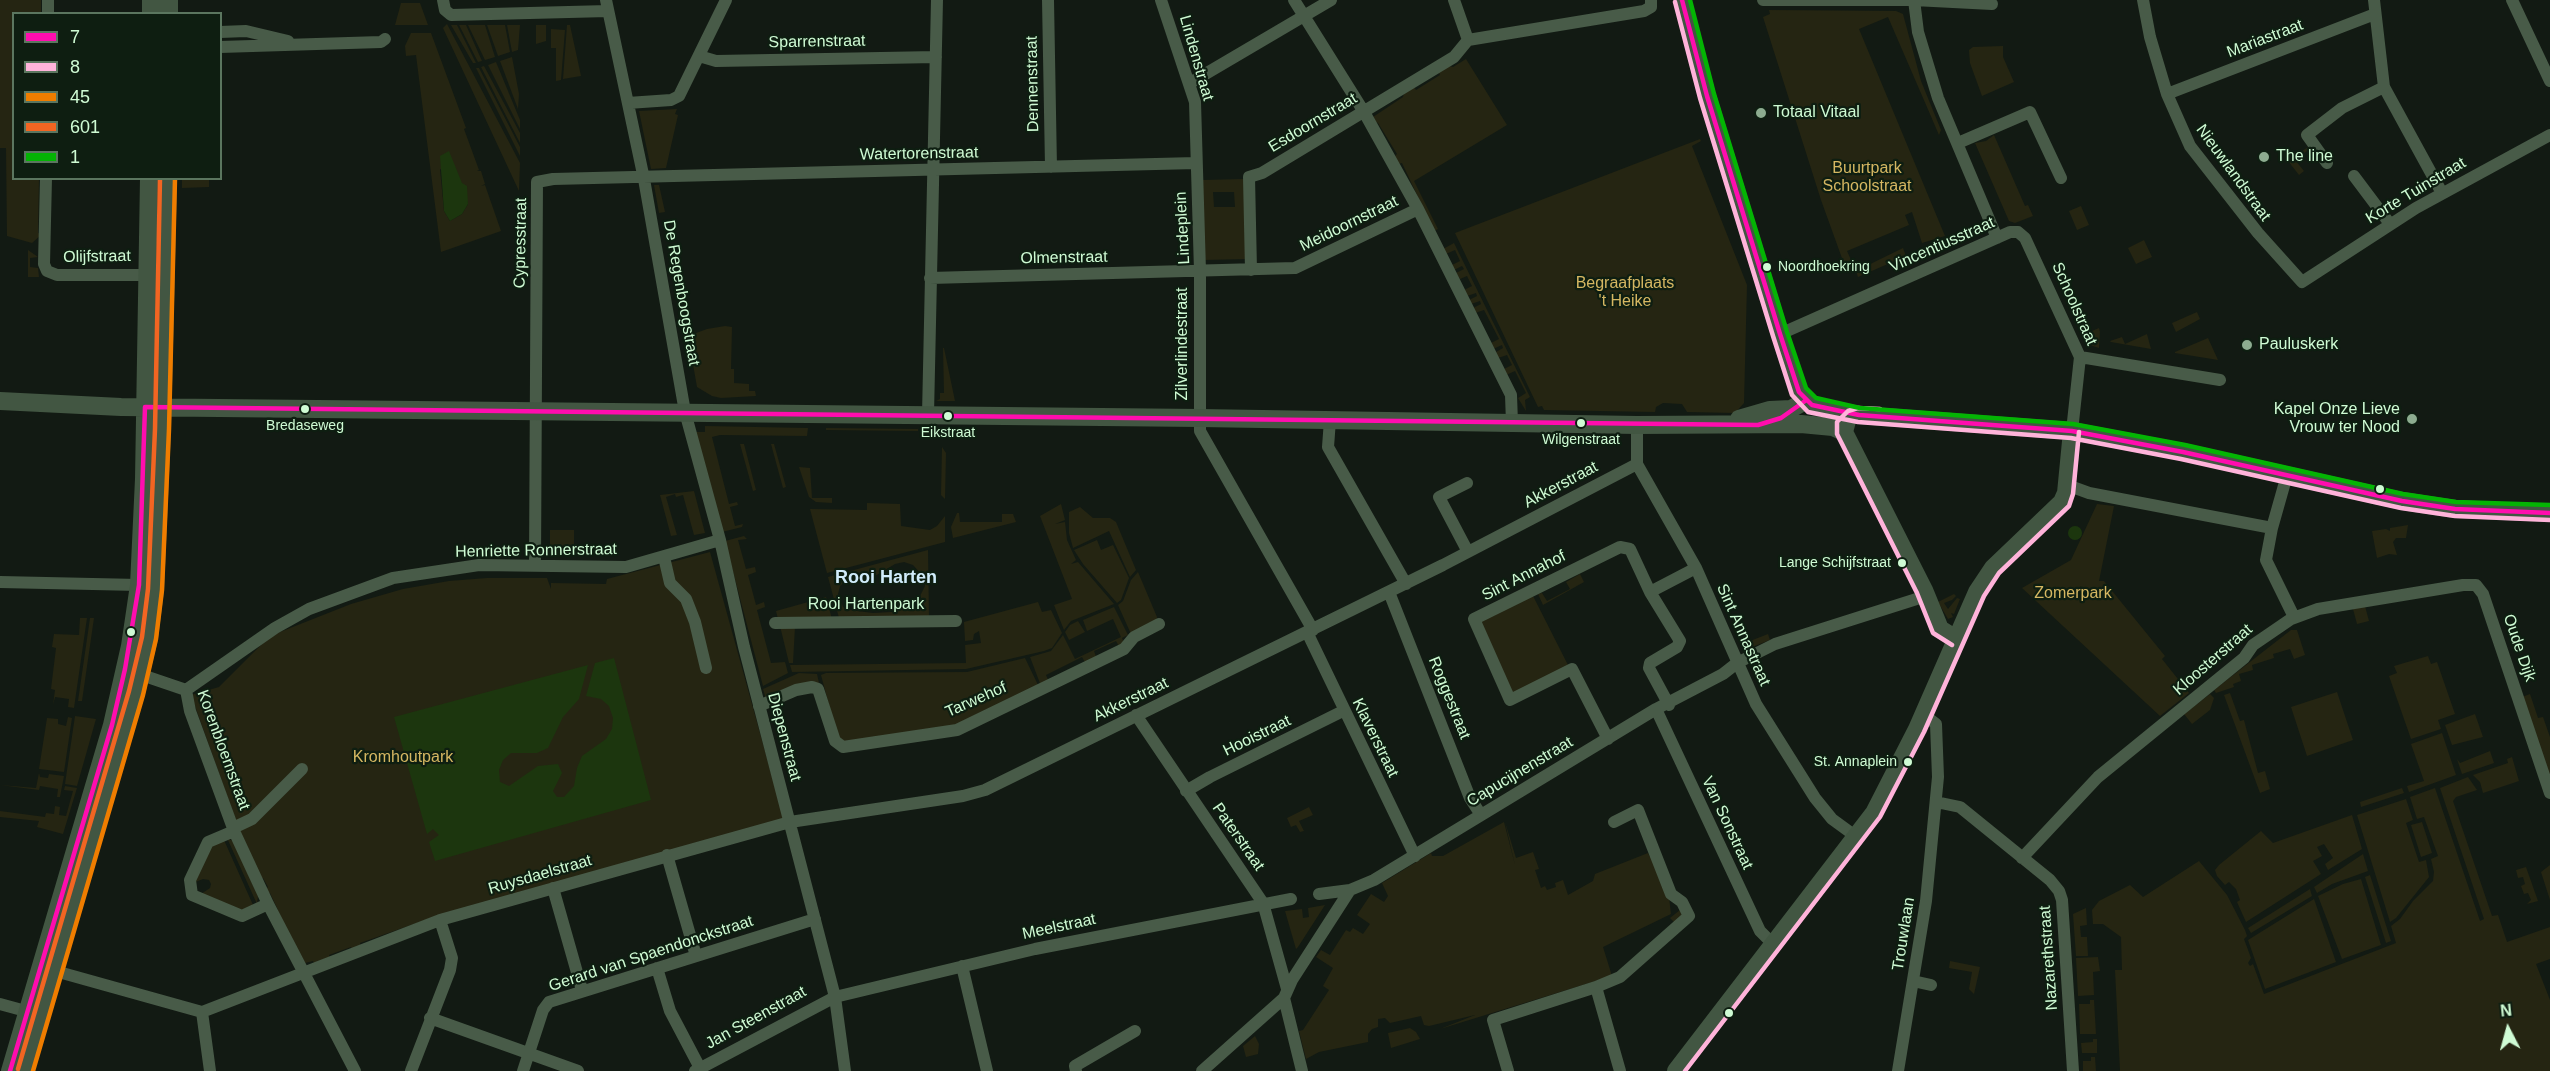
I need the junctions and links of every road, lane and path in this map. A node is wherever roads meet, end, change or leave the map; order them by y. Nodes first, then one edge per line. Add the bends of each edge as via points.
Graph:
1 (443, 0) edge
2 (726, 0) edge
3 (937, 0) edge
4 (1048, 0) edge
5 (1161, 0) edge
6 (1294, 0) edge
7 (1331, 0) edge
8 (1454, 0) edge
9 (1651, 0) edge
10 (1682, 0) edge
11 (1689, 0) edge
12 (1763, 0) edge
13 (1914, 0) edge
14 (1927, 0) edge
15 (2143, 0) edge
16 (2374, 0) edge
17 (2512, 0) edge
18 (1992, 4) dead end
19 (607, 6) edge
20 (2375, 14) junction
21 (1304, 15) junction
22 (222, 32) edge
23 (385, 39) dead end
24 (1468, 40) junction
25 (304, 44) junction
26 (222, 47) edge
27 (699, 56) junction
28 (936, 57) junction
29 (2550, 81) edge
30 (1190, 83) junction
31 (2384, 87) junction
32 (2167, 94) junction
33 (628, 103) junction
34 (1364, 112) junction
35 (2550, 135) edge
36 (1958, 143) junction
37 (1196, 163) junction
38 (2327, 163) dead end
39 (1051, 167) junction
40 (932, 171) junction
41 (2354, 176) dead end
42 (2061, 178) dead end
43 (644, 179) junction
44 (46, 180) edge
45 (149, 180) edge
46 (168, 180) edge
47 (2442, 193) junction
48 (1418, 209) junction
49 (2390, 225) junction
50 (2018, 232) joint
51 (1997, 238) junction
52 (1294, 268) joint
53 (1251, 270) junction
54 (1200, 271) junction
55 (148, 275) junction
56 (930, 278) junction
57 (2302, 282) joint
58 (1780, 334) junction
59 (2080, 357) junction
60 (2220, 380) dead end
61 (0, 401) edge
62 (1798, 405) junction
63 (154, 407) junction
64 (535, 412) junction
65 (685, 412) junction
66 (928, 415) junction
67 (1859, 415) junction
68 (1200, 418) junction
69 (1330, 420) junction
70 (1512, 423) junction
71 (1716, 424) junction
72 (1637, 425) junction
73 (1758, 425) junction
74 (2072, 431) junction
75 (1844, 432) junction
76 (1637, 464) junction
77 (2287, 476) junction
78 (1467, 483) dead end
79 (2066, 489) junction
80 (2548, 513) edge
81 (2272, 528) junction
82 (720, 540) junction
83 (1468, 552) junction
84 (664, 556) junction
85 (535, 565) junction
86 (1696, 568) junction
87 (0, 582) edge
88 (1406, 584) junction
89 (139, 585) junction
90 (2476, 585) joint
91 (1389, 592) junction
92 (1650, 592) junction
93 (1926, 596) junction
94 (2294, 617) junction
95 (956, 621) dead end
96 (776, 623) dead end
97 (1159, 624) dead end
98 (1310, 631) junction
99 (1956, 639) junction
100 (1737, 663) junction
101 (706, 668) dead end
102 (133, 672) junction
103 (186, 690) junction
104 (1669, 705) junction
105 (759, 706) junction
106 (1656, 709) junction
107 (1343, 711) junction
108 (1923, 714) junction
109 (1136, 715) junction
110 (1608, 739) junction
111 (302, 769) dead end
112 (1186, 791) junction
113 (2550, 793) edge
114 (1936, 802) junction
115 (1481, 815) junction
116 (790, 822) junction
117 (1614, 822) dead end
118 (233, 829) junction
119 (1858, 837) junction
120 (667, 855) junction
121 (1415, 856) junction
122 (2022, 858) junction
123 (553, 888) junction
124 (1350, 890) junction
125 (1319, 894) dead end
126 (1291, 899) dead end
127 (1263, 903) junction
128 (268, 904) junction
129 (440, 920) junction
130 (815, 920) junction
131 (1774, 946) junction
132 (696, 956) junction
133 (962, 966) junction
134 (657, 968) junction
135 (55, 971) junction
136 (304, 974) junction
137 (1913, 981) junction
138 (1931, 985) dead end
139 (1596, 987) junction
140 (582, 990) junction
141 (1286, 993) junction
142 (835, 997) junction
143 (0, 1004) edge
144 (202, 1012) junction
145 (34, 1014) junction
146 (430, 1018) junction
147 (1134, 1031) dead end
148 (530, 1053) junction
149 (698, 1069) edge
150 (10, 1071) edge
151 (25, 1071) edge
152 (210, 1071) edge
153 (355, 1071) edge
154 (411, 1071) edge
155 (523, 1071) edge
156 (579, 1071) edge
157 (845, 1071) edge
158 (987, 1071) edge
159 (1076, 1071) edge
160 (1202, 1071) edge
161 (1302, 1071) edge
162 (1508, 1071) edge
163 (1620, 1071) edge
164 (1676, 1071) edge
165 (1900, 1071) edge
166 (2073, 1071) edge

1 - 19 street via 451,15
2 - 27 street
3 - 28 street
4 - 39 street, Dennenstraat
5 - 30 street, Lindenstraat
6 - 21 street
7 - 21 street
8 - 24 street
9 - 24 street via 1644,11
10 - 11 street
10 - 58 street via 1707,96
12 - 13 street
13 - 14 street
13 - 36 street via 1927,68
14 - 18 street
15 - 32 street, Nieuwlandstraat
16 - 20 street
17 - 29 street
19 - 33 street, De Regenboogstraat
20 - 31 street
20 - 32 street, Mariastraat
21 - 30 street
21 - 34 street
22 - 25 street via 246,31
23 - 25 street
24 - 34 street, Esdoornstraat via 1454,57
25 - 26 street
27 - 28 street, Sparrenstraat via 716,61
27 - 33 street via 683,91 675,99
28 - 40 street
30 - 37 street, Lindenstraat via 1195,102
31 - 38 street via 2342,108 2307,135
31 - 47 street
32 - 57 street, Nieuwlandstraat via 2190,146
33 - 43 street, De Regenboogstraat
34 - 48 street
34 - 53 street, Esdoornstraat via 1249,177
35 - 47 street, Korte Tuinstraat
36 - 42 street via 2030,112
36 - 51 street
37 - 39 street, Watertorenstraat
37 - 54 street, Lindeplein
39 - 40 street, Watertorenstraat
40 - 43 street, Watertorenstraat
40 - 56 street
41 - 49 street
43 - 64 street, Cypresstraat via 537,182
43 - 65 street, De Regenboogstraat
44 - 55 street, Olijfstraat via 47,271 57,275
45 - 55 street
46 - 63 street
47 - 49 street, Korte Tuinstraat
48 - 52 street, Meidoornstraat
48 - 70 street via 1511,394
49 - 57 street, Korte Tuinstraat
50 - 51 street, Vincentiusstraat
50 - 59 street, Schoolstraat via 2025,238
51 - 58 street, Vincentiusstraat
52 - 53 street, Lindeplein
53 - 54 street, Lindeplein
54 - 56 street, Olmenstraat
54 - 68 street, Zilverlindestraat
55 - 63 street
56 - 66 street
58 - 62 street via 1799,392
59 - 60 street
59 - 74 street, Schoolstraat
61 - 63 street
62 - 67 street
62 - 71 street
62 - 73 street via 1781,418
63 - 64 street
63 - 89 street
63 - 102 street via 154,590
64 - 65 street
64 - 85 street
65 - 66 street
65 - 82 street, Diepenstraat
66 - 68 street
67 - 74 street
67 - 75 street via 1846,422
68 - 69 street
68 - 98 street, Klaverstraat via 1200,431
69 - 70 street
69 - 88 street via 1328,447
70 - 72 street
71 - 72 street
71 - 73 street
72 - 76 street, Sint Annastraat
73 - 75 street via 1821,425
74 - 77 street
74 - 79 street
75 - 93 street
76 - 83 street, Akkerstraat
76 - 86 street, Sint Annastraat
77 - 80 street via 2455,509
77 - 81 street
78 - 83 street via 1439,497
79 - 81 street
79 - 99 street via 2053,512 1993,568 1977,592
81 - 94 street via 2266,560
82 - 84 street, Henriette Ronnerstraat
82 - 105 street, Diepenstraat
83 - 88 street, Akkerstraat
84 - 85 street, Henriette Ronnerstraat via 626,567
84 - 101 street via 670,583 686,599 695,622
85 - 103 street, Henriette Ronnerstraat via 479,565 432,571 350,592 275,628
86 - 92 street
86 - 100 street, Sint Annastraat
87 - 89 street
88 - 91 street, Akkerstraat
89 - 102 street
90 - 94 street, Kloosterstraat via 2318,609
90 - 113 street, Oude Dijk
91 - 98 street, Akkerstraat
91 - 115 street, Roggestraat via 1470,798
92 - 104 street, Sint Annahof via 1680,641 1677,647 1650,663 1649,668
92 - 110 street, Sint Annahof via 1630,549 1620,547 1474,619 1510,700 1572,669
93 - 99 street via 1940,629
93 - 100 street, Capucijnenstraat via 1775,644
94 - 122 street, Kloosterstraat via 2253,645 2244,658 2090,785
95 - 96 street, Rooi Hartenpark
97 - 105 street, Tarwehof via 1134,637 1124,649 957,730 843,747 835,741 818,689 796,690
98 - 107 street, Klaverstraat
98 - 109 street, Akkerstraat
99 - 108 street
100 - 104 street, Capucijnenstraat
100 - 119 street, Sint Annastraat via 1756,704 1815,798 1832,819
102 - 103 street, Korenbloemstraat
102 - 135 street
102 - 145 street via 112,725
103 - 118 street, Korenbloemstraat
104 - 106 street, Capucijnenstraat
105 - 116 street, Diepenstraat
106 - 110 street, Capucijnenstraat
106 - 131 street, Van Sonstraat via 1760,931
107 - 112 street, Hooistraat
107 - 121 street, Klaverstraat
108 - 114 street, Trouwlaan via 1934,720 1938,733
108 - 119 street via 1897,771
109 - 112 street, Paterstraat
109 - 116 street, Akkerstraat via 985,790
110 - 115 street, Capucijnenstraat
111 - 118 street via 252,819
112 - 127 street, Paterstraat
114 - 122 street, Nazarethstraat via 1960,807
114 - 137 street, Trouwlaan
115 - 121 street, Capucijnenstraat
116 - 120 street, Ruysdaelstraat
116 - 130 street, Diepenstraat
117 - 139 street via 1638,810 1671,894 1682,902 1689,916 1620,977
118 - 128 street, Korenbloemstraat
118 - 128 street, Korenbloemstraat via 208,842 190,880 192,895 242,916
119 - 131 street
120 - 123 street, Ruysdaelstraat
120 - 132 street
121 - 124 street, Capucijnenstraat
122 - 166 street, Nazarethstraat via 2055,885 2062,897
123 - 129 street, Ruysdaelstraat
123 - 140 street
124 - 125 street
124 - 141 street
126 - 127 street, Meelstraat
127 - 133 street, Meelstraat
127 - 141 street, Paterstraat
128 - 136 street, Korenbloemstraat
129 - 136 street, Ruysdaelstraat
129 - 146 street via 452,958
130 - 132 street, Gerard van Spaendonckstraat
130 - 142 street, Diepenstraat
131 - 164 street
132 - 134 street, Gerard van Spaendonckstraat
133 - 142 street, Meelstraat
133 - 158 street
134 - 140 street, Gerard van Spaendonckstraat
134 - 149 street via 670,1011
135 - 144 street
135 - 145 street
136 - 144 street, Ruysdaelstraat
136 - 153 street, Korenbloemstraat
137 - 138 street
137 - 165 street, Trouwlaan
139 - 162 street via 1493,1020
139 - 163 street
140 - 148 street, Gerard van Spaendonckstraat via 549,1002
141 - 160 street
141 - 161 street, Paterstraat
142 - 149 street, Jan Steenstraat
142 - 157 street, Diepenstraat
143 - 145 street
144 - 152 street
145 - 150 street
145 - 151 street
146 - 148 street
146 - 154 street
147 - 159 street via 1076,1066
148 - 155 street, Gerard van Spaendonckstraat
148 - 156 street

